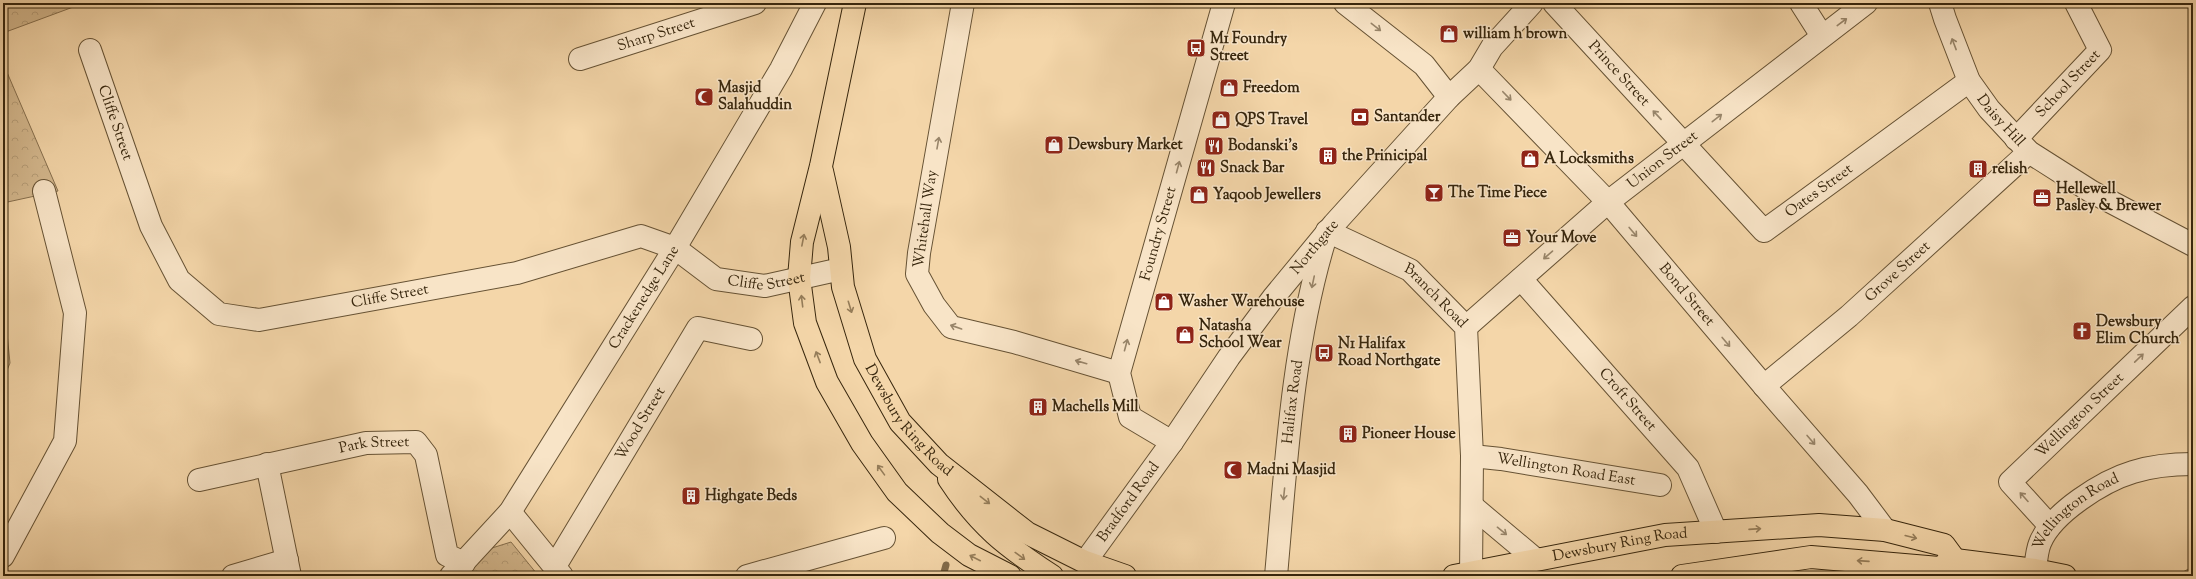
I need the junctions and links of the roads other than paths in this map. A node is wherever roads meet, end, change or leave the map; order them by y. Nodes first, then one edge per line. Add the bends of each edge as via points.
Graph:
1 (755, 3) edge
2 (815, 3) edge
3 (855, 3) edge
4 (963, 3) edge
5 (1224, 3) edge
6 (1345, 3) edge
7 (1532, 3) edge
8 (1554, 3) edge
9 (1801, 3) edge
10 (1866, 3) edge
11 (1940, 3) edge
12 (2076, 3) edge
13 (1822, 36) junction
14 (90, 50) dead end
15 (580, 59) dead end
16 (1479, 69) junction
17 (1969, 81) junction
18 (1449, 97) junction
19 (1684, 144) junction
20 (2022, 146) junction
21 (821, 166) junction
22 (44, 191) dead end
23 (1608, 202) junction
24 (1327, 231) junction
25 (2193, 245) edge
26 (675, 248) junction
27 (841, 269) junction
28 (799, 278) junction
29 (1521, 279) junction
30 (2193, 307) edge
31 (1466, 327) junction
32 (751, 339) dead end
33 (1119, 373) junction
34 (1764, 386) junction
35 (1172, 442) junction
36 (1472, 456) junction
37 (267, 464) junction
38 (939, 464) junction
39 (2193, 464) edge
40 (199, 480) dead end
41 (1660, 485) dead end
42 (1472, 506) junction
43 (510, 512) junction
44 (2050, 526) junction
45 (1885, 530) junction
46 (1716, 532) junction
47 (884, 538) dead end
48 (3, 556) edge
49 (1535, 559) junction
50 (1955, 560) junction
51 (288, 568) edge
52 (457, 569) edge
53 (1079, 569) edge
54 (2035, 570) junction
55 (558, 571) edge
56 (1465, 575) edge
57 (233, 576) edge
58 (747, 576) edge
59 (1010, 576) edge
60 (1052, 576) edge
61 (1125, 576) edge
62 (1276, 576) edge
63 (1682, 576) edge
64 (2065, 576) edge

1 - 15 street, Sharp Street
2 - 26 street, Crackenedge Lane via 781,69
3 - 21 highway, Dewsbury Ring Road
33 -> 4 street, Whitehall Way via 950,326 934,305 917,274 918,253
33 -> 5 street, Foundry Street
6 -> 18 street via 1424,64
7 - 16 street, Northgate via 1492,47
19 -> 8 street, Prince Street
9 - 13 street
13 -> 10 street, Union Street
17 -> 11 street, Daisy Hill
12 - 20 street, School Street via 2100,50
19 -> 13 street, Union Street
14 - 26 street, Cliffe Street via 151,226 179,280 219,314 259,320 517,273 641,236
16 - 18 street, Northgate
16 -> 23 street, Bond Street
17 - 19 street, Oates Street via 1764,231
17 - 20 street, Daisy Hill via 1988,109
18 - 24 street, Northgate
19 - 23 street, Union Street
20 - 25 street, Daisy Hill via 2092,192
20 - 34 street, Grove Street via 1848,316
21 - 27 highway, Dewsbury Ring Road via 839,247
28 -> 21 highway, Dewsbury Ring Road via 802,242
22 - 48 street via 75,313 65,441
23 -> 29 street, Union Street
23 -> 34 street, Bond Street
24 - 31 street, Branch Road via 1410,270
24 - 35 street, Northgate via 1229,357
24 -> 62 street, Halifax Road via 1313,278 1297,367
26 - 28 street, Cliffe Street via 716,279 766,286
26 - 43 street, Crackenedge Lane
27 - 28 street, Cliffe Street
27 -> 38 highway, Dewsbury Ring Road via 843,287 865,359 900,422
59 -> 28 highway, Dewsbury Ring Road via 969,555 940,533 897,492 862,443 827,382 805,323
29 - 31 street, Union Street
29 - 46 street, Croft Street via 1688,468
44 -> 30 street, Wellington Street via 2010,482
31 - 36 street, Branch Road
32 - 55 street, Wood Street via 698,328
33 - 35 street, Foundry Street via 1130,417
34 -> 45 street, Bond Street via 1858,494
35 - 53 street, Bradford Road
36 - 41 street, Wellington Road East
36 - 42 street, Branch Road
37 - 40 street, Park Street
37 - 51 street
37 - 52 street, Park Street via 366,443 416,442 426,455 447,555
38 -> 53 highway, Dewsbury Ring Road via 1027,533
38 -> 60 highway via 965,504 1000,541
39 - 44 street, Wellington Road via 2170,464 2132,472 2086,495
42 -> 49 street
42 - 56 street, Branch Road
43 - 52 street, Crackenedge Lane
43 - 55 street
44 - 54 street, Wellington Road via 2040,543
46 -> 45 highway via 1819,525
45 -> 50 highway via 1944,545
46 - 49 highway, Dewsbury Ring Road via 1665,535
47 - 58 street
49 - 56 highway, Dewsbury Ring Road
50 - 54 highway, Wellington Road
50 -> 63 highway via 1939,568 1811,557
51 - 57 street
53 - 61 highway, Dewsbury Ring Road
54 - 64 highway

